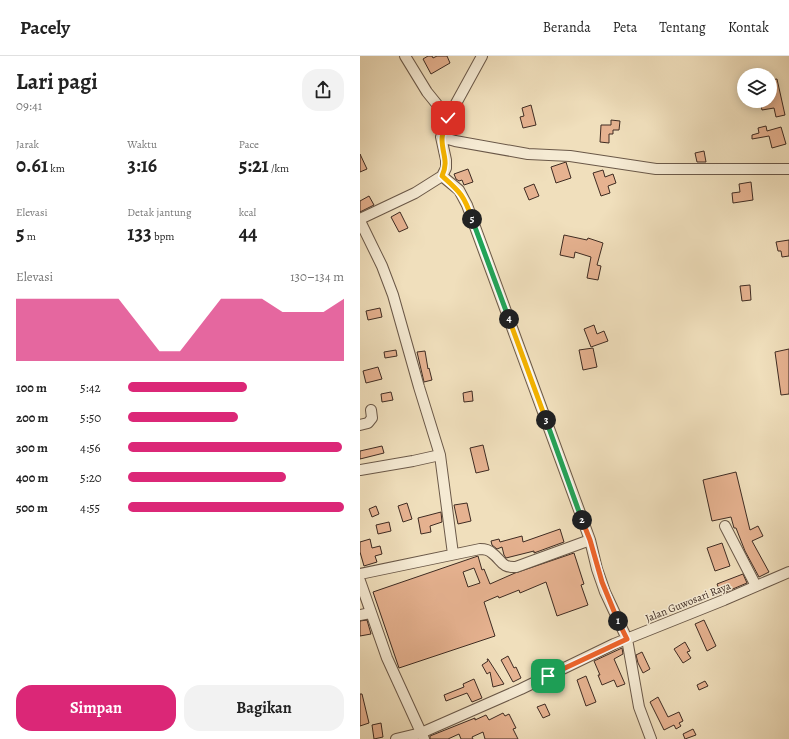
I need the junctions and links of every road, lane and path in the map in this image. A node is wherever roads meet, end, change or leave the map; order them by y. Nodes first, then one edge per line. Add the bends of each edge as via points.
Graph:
1 (405, 56) edge
2 (482, 56) edge
3 (448, 118) junction
4 (441, 137) junction
5 (789, 169) edge
6 (442, 176) junction
7 (360, 220) edge
8 (371, 410) dead end
9 (360, 425) edge
10 (440, 455) junction
11 (360, 470) edge
12 (726, 526) dead end
13 (590, 540) junction
14 (454, 554) junction
15 (789, 572) edge
16 (360, 574) edge
17 (360, 581) edge
18 (756, 586) junction
19 (365, 614) edge
20 (627, 639) junction
21 (422, 736) edge
22 (396, 739) edge
23 (651, 739) edge

1 - 3 street via 427,92
2 - 3 street
3 - 4 street
4 - 5 street via 528,154 570,156 656,169
4 - 6 street via 446,160
6 - 7 street via 415,193
6 - 13 street via 458,190 467,205
7 - 10 street via 393,295
8 - 9 street via 372,418 368,423
10 - 11 street
10 - 14 street
12 - 18 street
13 - 14 street via 516,567 505,566 486,550
13 - 20 street via 604,587
14 - 16 street
15 - 18 street, Jalan Guwosari Raya
17 - 19 street
18 - 20 street, Jalan Guwosari Raya
19 - 21 street
20 - 21 street, Jalan Guwosari Raya
20 - 23 street via 639,707
21 - 22 street, Jalan Guwosari Raya

